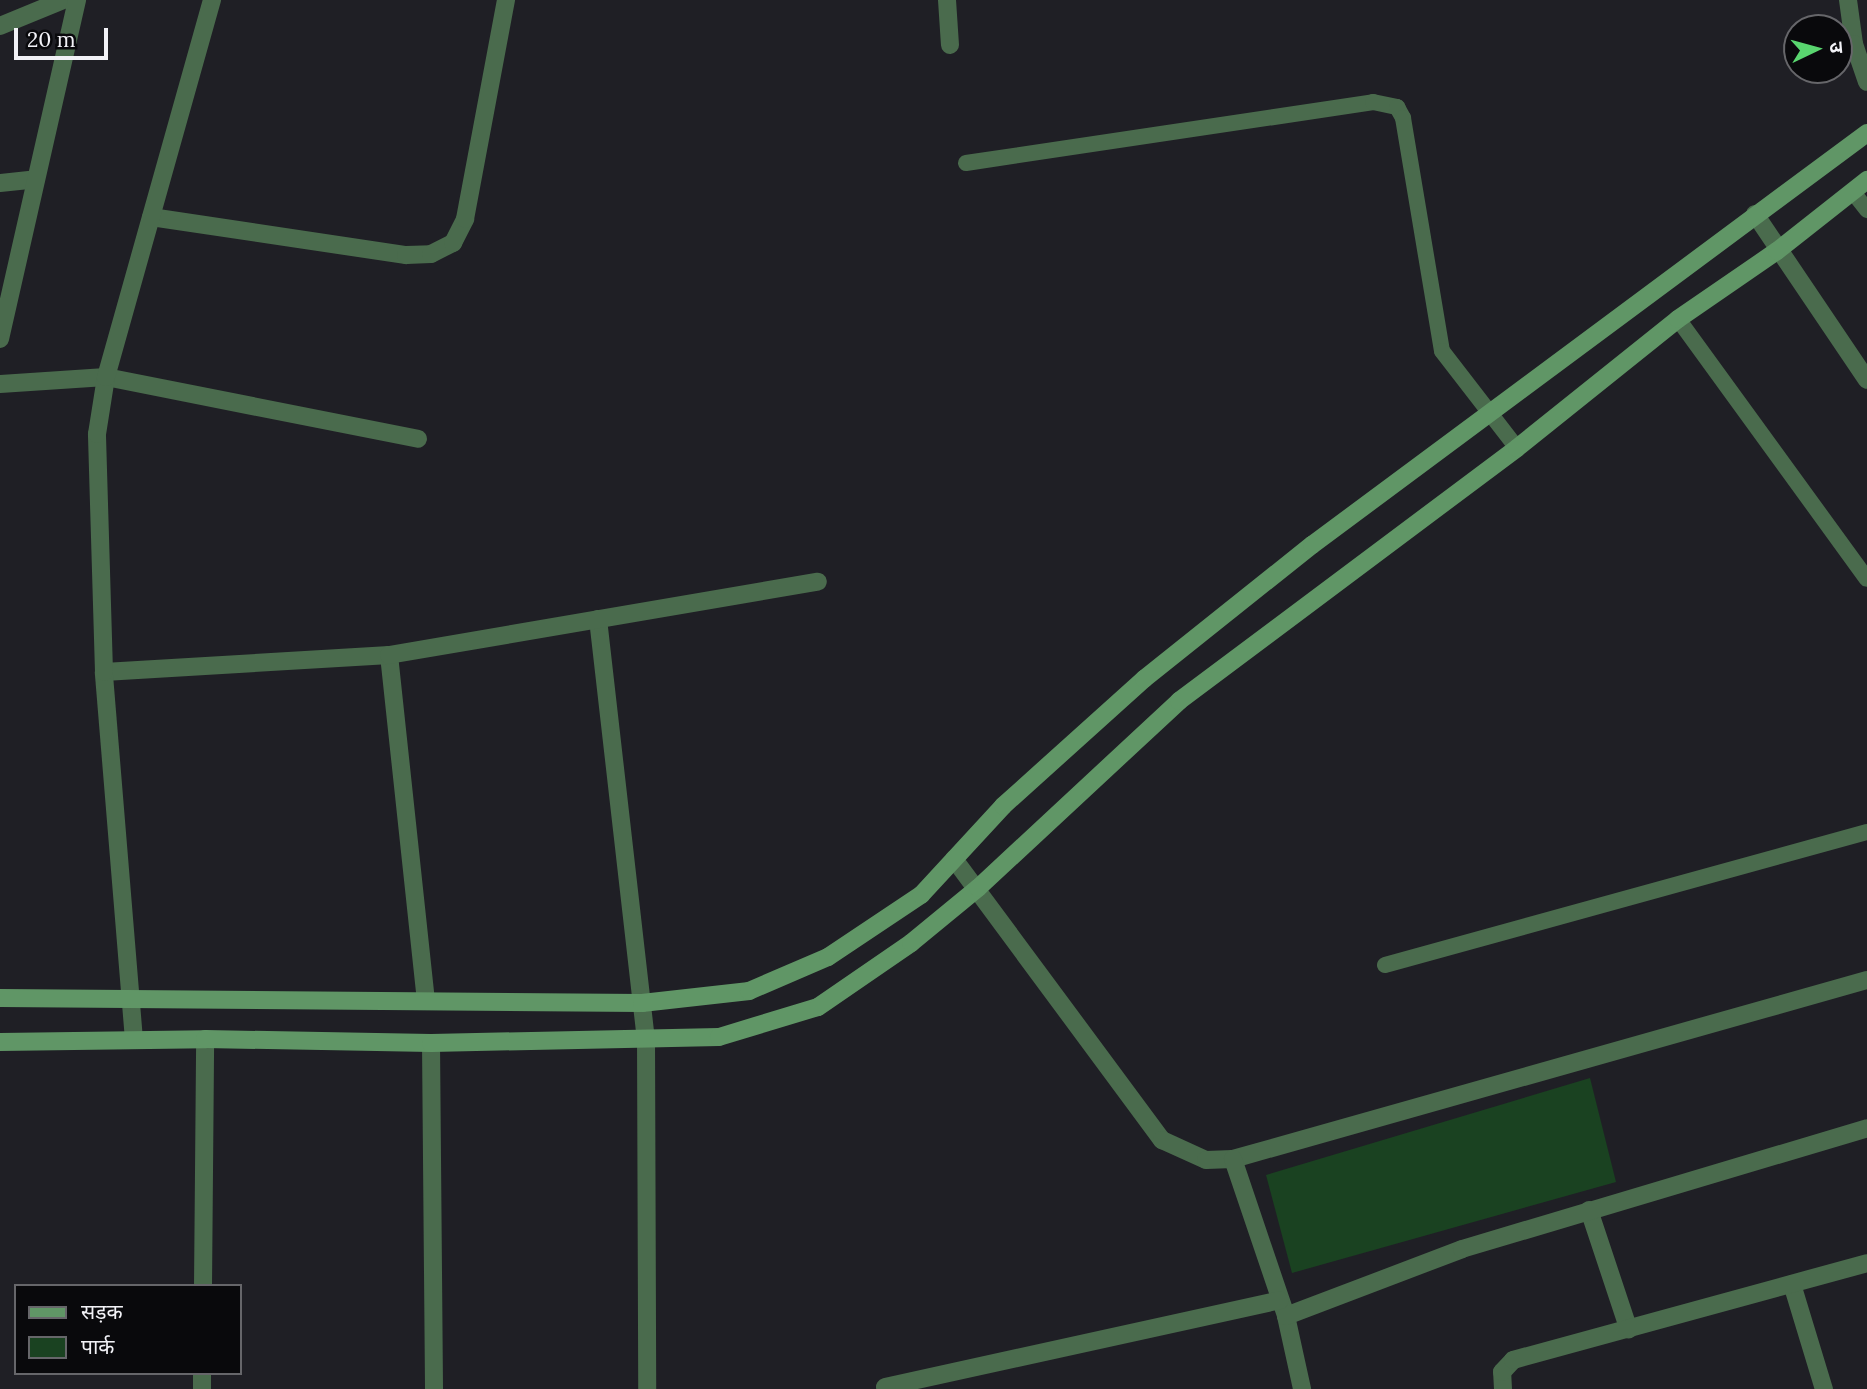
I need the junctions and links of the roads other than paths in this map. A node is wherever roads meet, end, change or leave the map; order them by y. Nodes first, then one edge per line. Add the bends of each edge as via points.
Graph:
1 (63, 0) edge
2 (77, 0) edge
3 (212, 0) edge
4 (506, 0) edge
5 (947, 0) edge
6 (1849, 0) edge
7 (0, 26) edge
8 (950, 46) dead end
9 (1867, 82) edge
10 (1867, 132) edge
11 (967, 163) dead end
12 (37, 179) junction
13 (0, 183) edge
14 (1860, 186) edge
15 (1867, 210) edge
16 (1755, 214) junction
17 (151, 217) junction
18 (1777, 251) junction
19 (1678, 318) junction
20 (0, 339) edge
21 (106, 377) junction
22 (1867, 380) edge
23 (0, 384) edge
24 (1488, 411) junction
25 (418, 439) dead end
26 (1517, 447) junction
27 (1867, 579) edge
28 (818, 582) dead end
29 (598, 619) junction
30 (389, 654) junction
31 (104, 672) junction
32 (1867, 832) edge
33 (954, 859) junction
34 (978, 888) junction
35 (1385, 965) dead end
36 (1867, 979) edge
37 (0, 998) edge
38 (130, 999) junction
39 (426, 1000) junction
40 (642, 1003) junction
41 (205, 1039) junction
42 (646, 1039) junction
43 (134, 1040) junction
44 (0, 1042) edge
45 (431, 1043) junction
46 (1867, 1128) edge
47 (1233, 1158) junction
48 (1590, 1210) junction
49 (1867, 1263) edge
50 (203, 1284) edge
51 (1792, 1284) junction
52 (1283, 1308) junction
53 (1629, 1330) junction
54 (928, 1383) edge
55 (885, 1387) dead end
56 (434, 1389) edge
57 (647, 1389) edge
58 (1302, 1389) edge
59 (1503, 1389) edge
60 (1824, 1389) edge

1 - 7 street
2 - 12 street
3 - 17 street
4 - 17 street via 465,219 453,243 431,254 405,255
5 - 8 street
6 - 9 street via 1854,44
10 - 16 street
11 - 24 lane via 1385,101 1397,107 1403,118 1442,351
12 - 13 street
12 - 20 street
14 - 15 lane
14 - 18 street
16 - 18 street
16 - 24 street
17 - 21 street
18 - 19 street
18 - 22 street
19 - 26 street
19 - 27 lane
21 - 23 street
21 - 25 street
21 - 31 street via 97,434
24 - 26 lane
24 - 33 street via 1144,679 1003,806
26 - 34 street via 1179,701
28 - 29 street
29 - 30 street
29 - 40 street
30 - 31 street
30 - 39 street
31 - 38 street
32 - 35 lane
33 - 34 street
33 - 40 street via 921,895 828,957 749,991
34 - 42 street via 911,943 818,1007 719,1037
34 - 47 street via 1162,1140 1185,1155 1206,1160
36 - 47 street
37 - 38 street
38 - 39 street
38 - 43 street
39 - 40 street
40 - 42 street
41 - 43 street
41 - 45 street
41 - 50 street
42 - 45 street
42 - 57 street
43 - 44 street
45 - 56 street
46 - 48 street
47 - 52 street
48 - 52 street
48 - 53 street
49 - 51 street
51 - 53 street
51 - 60 street
52 - 54 street
52 - 58 street
53 - 59 street via 1513,1360 1502,1372
54 - 55 street

